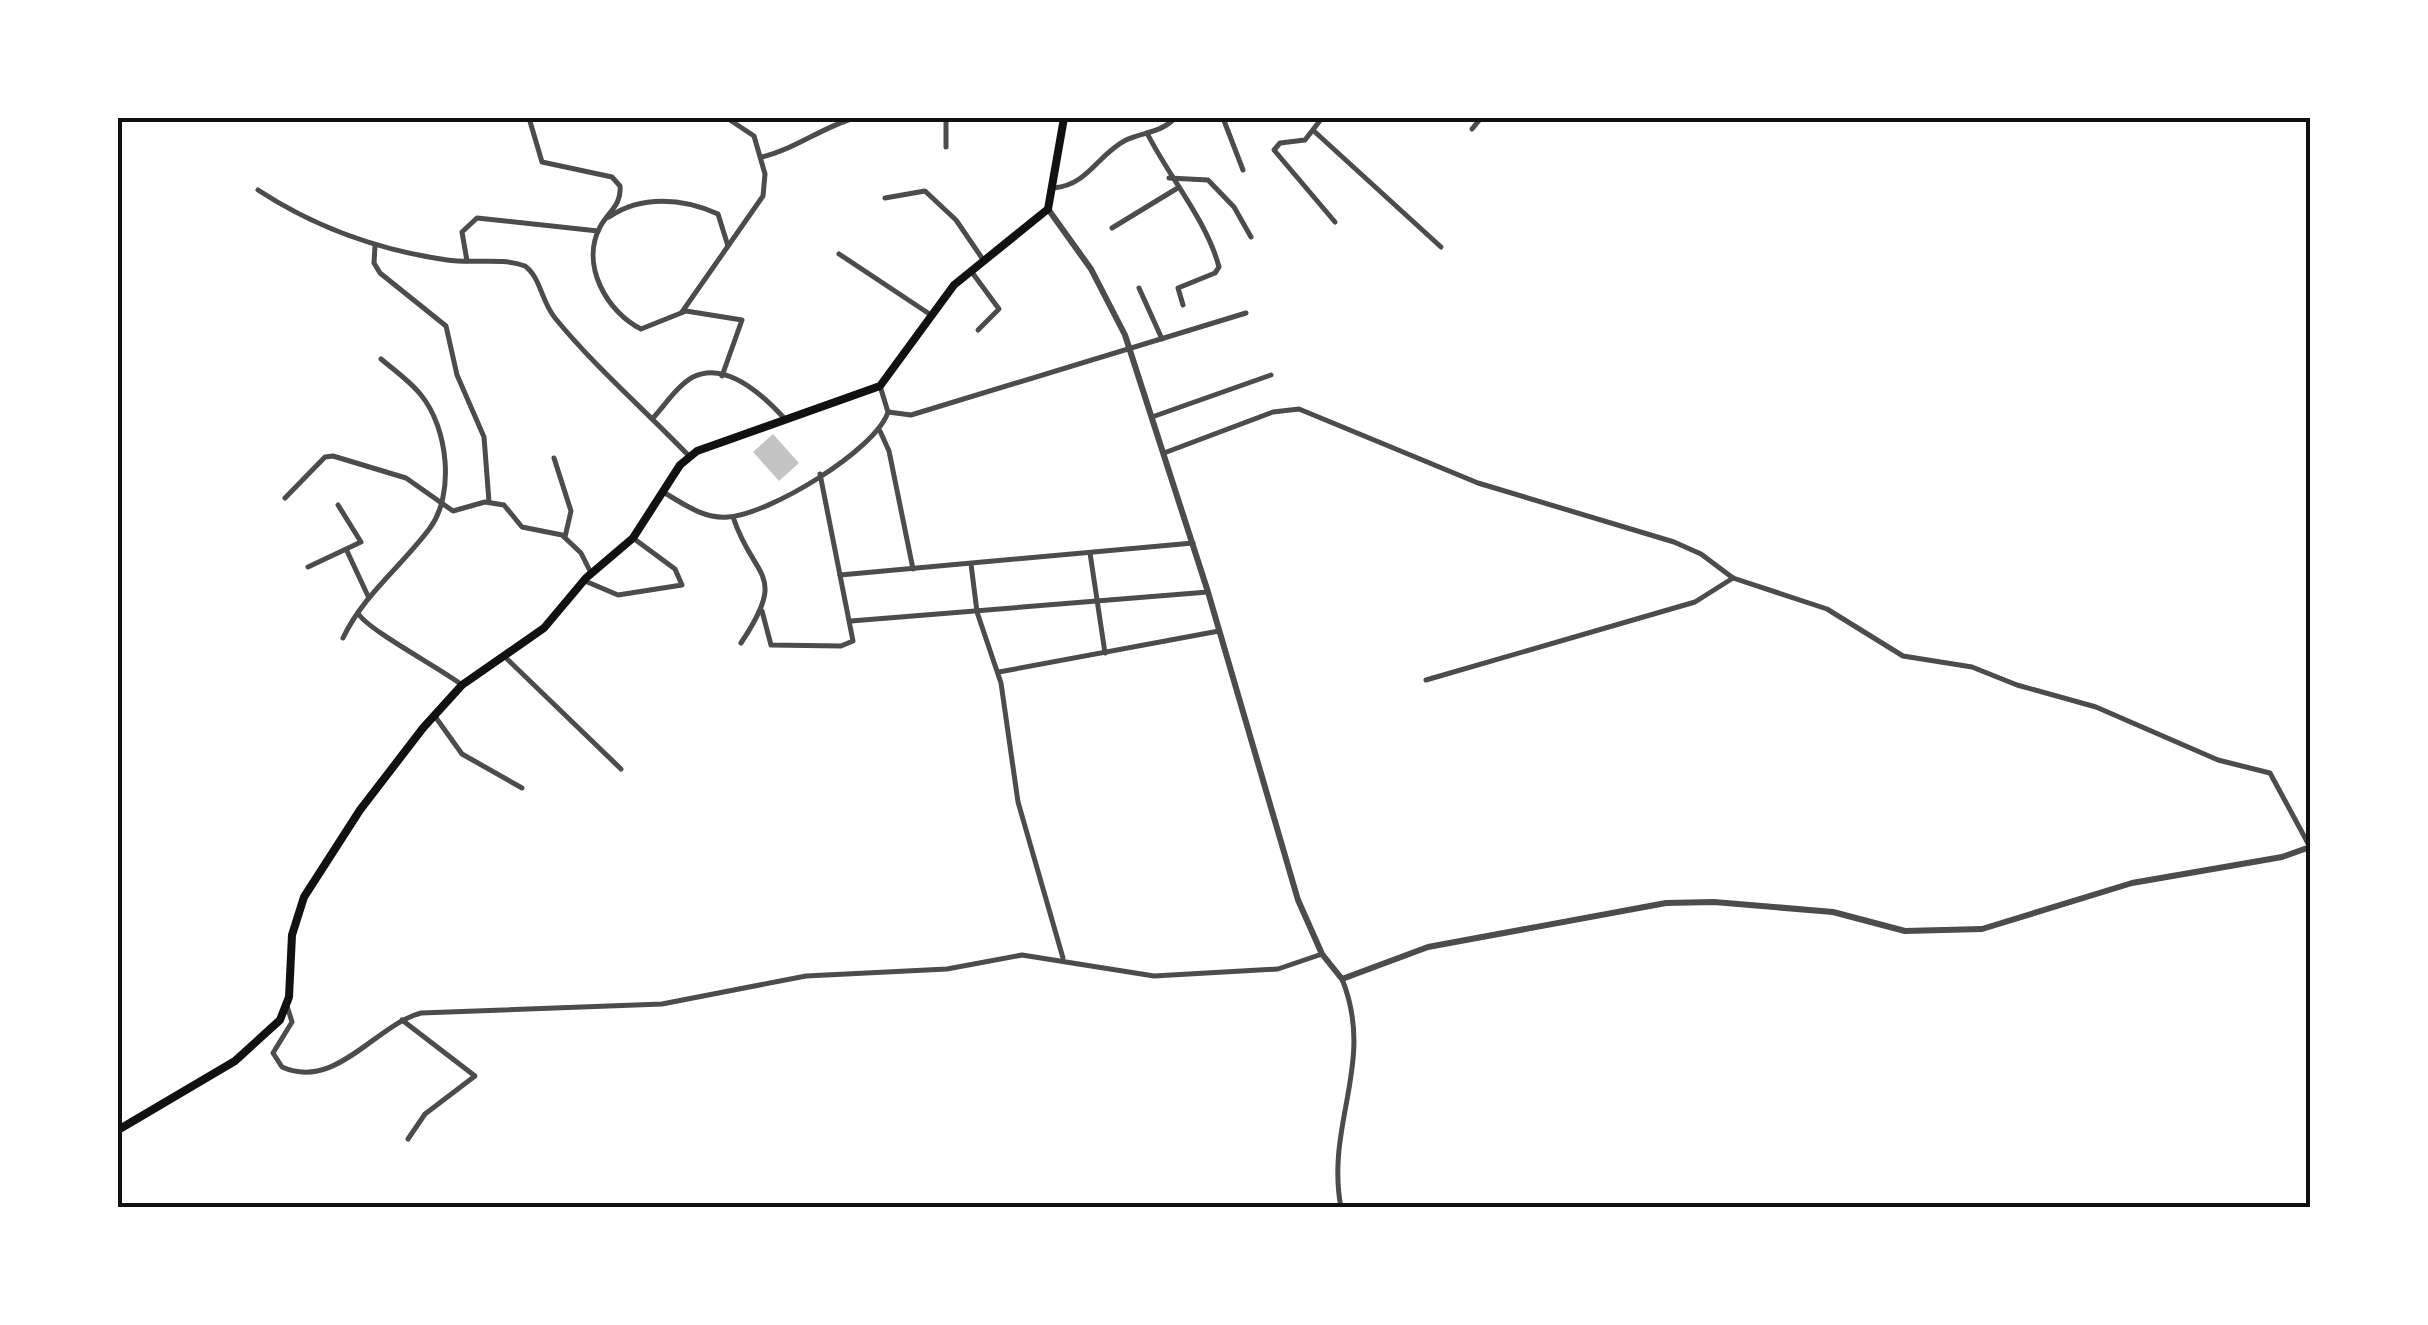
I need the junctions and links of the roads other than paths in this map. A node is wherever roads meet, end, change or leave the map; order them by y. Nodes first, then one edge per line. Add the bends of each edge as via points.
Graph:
1 (529, 118) edge
2 (727, 118) edge
3 (854, 118) edge
4 (946, 118) edge
5 (1064, 118) edge
6 (1175, 118) edge
7 (1223, 118) edge
8 (1322, 118) edge
9 (1481, 118) edge
10 (1472, 128) dead end
11 (1315, 132) junction
12 (1147, 133) junction
13 (946, 147) dead end
14 (762, 157) junction
15 (1243, 170) dead end
16 (1169, 178) junction
17 (1054, 188) junction
18 (1176, 189) junction
19 (258, 190) dead end
20 (885, 198) dead end
21 (1048, 209) junction
22 (602, 222) junction
23 (1335, 222) dead end
24 (1112, 228) dead end
25 (598, 231) junction
26 (1251, 236) dead end
27 (375, 245) junction
28 (1441, 246) dead end
29 (728, 247) junction
30 (839, 254) dead end
31 (468, 261) junction
32 (984, 261) junction
33 (972, 270) junction
34 (1138, 288) dead end
35 (1184, 305) dead end
36 (682, 312) junction
37 (1246, 313) dead end
38 (931, 315) junction
39 (978, 330) dead end
40 (1162, 339) junction
41 (1130, 349) junction
42 (380, 359) dead end
43 (722, 376) junction
44 (1270, 376) dead end
45 (880, 386) junction
46 (888, 412) junction
47 (1152, 417) junction
48 (654, 418) junction
49 (785, 419) junction
50 (879, 430) junction
51 (1163, 453) junction
52 (690, 456) junction
53 (554, 458) dead end
54 (820, 474) junction
55 (663, 492) junction
56 (285, 498) dead end
57 (442, 500) junction
58 (489, 502) junction
59 (338, 505) dead end
60 (732, 517) junction
61 (565, 537) junction
62 (633, 538) junction
63 (1193, 543) junction
64 (347, 551) junction
65 (1090, 553) junction
66 (972, 564) junction
67 (308, 567) dead end
68 (913, 569) junction
69 (840, 575) junction
70 (587, 577) junction
71 (1733, 578) junction
72 (1208, 592) junction
73 (368, 596) junction
74 (1097, 602) junction
75 (762, 611) junction
76 (358, 612) junction
77 (977, 612) junction
78 (851, 621) junction
79 (1219, 631) junction
80 (343, 638) dead end
81 (741, 642) dead end
82 (1105, 652) junction
83 (504, 656) junction
84 (999, 672) junction
85 (1426, 680) dead end
86 (462, 685) junction
87 (434, 716) junction
88 (622, 769) dead end
89 (522, 788) dead end
90 (2310, 847) edge
91 (1322, 954) junction
92 (1064, 958) junction
93 (1342, 979) junction
94 (287, 1006) junction
95 (402, 1020) junction
96 (118, 1130) edge
97 (408, 1139) dead end
98 (1340, 1208) edge

1 - 22 street via 542,162 618,182 621,198
2 - 14 street via 752,132
3 - 14 street
4 - 13 street
5 - 17 main road
6 - 12 street
7 - 15 street
8 - 11 street
9 - 10 street
11 - 23 street via 1300,142 1277,144 1274,151
11 - 28 street
12 - 16 street
12 - 17 street via 1118,145 1080,180
14 - 29 street via 763,196
16 - 18 street
16 - 26 street via 1208,180
17 - 21 main road
18 - 24 street
18 - 35 street via 1213,242 1219,267 1181,286
19 - 27 street via 316,224
20 - 32 street via 925,191 956,220
21 - 32 main road
21 - 41 street via 1102,289
22 - 25 street
22 - 29 street via 636,204 688,204 718,214
25 - 31 street via 478,218 462,232
25 - 36 street via 596,276 621,316 641,329
27 - 31 street
27 - 58 street via 380,273 446,326 456,375 484,437
29 - 36 street
30 - 38 street
31 - 48 street via 528,268 551,314
32 - 33 main road
33 - 38 main road
33 - 39 street via 999,309
34 - 40 street
36 - 43 street via 742,320
37 - 40 street
38 - 45 main road
40 - 41 street
41 - 46 street via 911,415
41 - 47 street
42 - 57 street via 424,398 441,434
43 - 48 street via 690,380
43 - 49 street via 747,385
44 - 47 street
45 - 46 street
45 - 49 main road
46 - 50 street
47 - 51 street
48 - 52 street
49 - 52 main road
50 - 54 street
50 - 68 street
51 - 63 street
51 - 71 street via 1273,412 1300,410 1445,471 1674,542
52 - 55 main road
53 - 61 street via 571,512
54 - 60 street via 762,508
54 - 69 street
55 - 60 street via 701,513
55 - 62 main road
56 - 57 street via 327,456 398,475
57 - 58 street via 454,511
57 - 73 street via 431,527
58 - 61 street via 508,508 522,527
59 - 64 street via 361,537
60 - 75 street via 765,580
61 - 70 street via 581,554
62 - 70 main road
62 - 70 street via 675,569 682,585 618,595
63 - 65 street
63 - 72 street
64 - 67 street
64 - 73 street
65 - 66 street
65 - 74 street
66 - 68 street
66 - 77 street
68 - 69 street
69 - 78 street
70 - 83 main road via 544,628
71 - 85 street via 1686,606
71 - 90 street via 1827,609 1910,659 1972,667 2096,708 2218,760 2270,773
72 - 74 street
72 - 79 street
73 - 76 street
74 - 77 street
74 - 82 street
75 - 78 street via 771,646 851,643
75 - 81 street
76 - 80 street
76 - 86 street via 367,626
77 - 78 street
77 - 84 street
79 - 82 street
79 - 91 street via 1298,900
82 - 84 street
83 - 86 main road
83 - 88 street
84 - 92 street via 1018,802
86 - 87 main road
87 - 89 street via 462,754
87 - 94 main road via 340,838 304,897 292,935
90 - 93 street via 2132,883 1982,929 1920,932 1833,912 1666,903 1428,947
91 - 92 street via 1278,969 1168,976
91 - 93 street
92 - 95 street via 1022,955 947,968 831,974 652,1005 456,1010
93 - 98 street via 1357,1039 1336,1160
94 - 95 street via 292,1022 274,1053 282,1067 298,1072 349,1057
94 - 96 main road via 236,1061
95 - 97 street via 474,1076 425,1114

